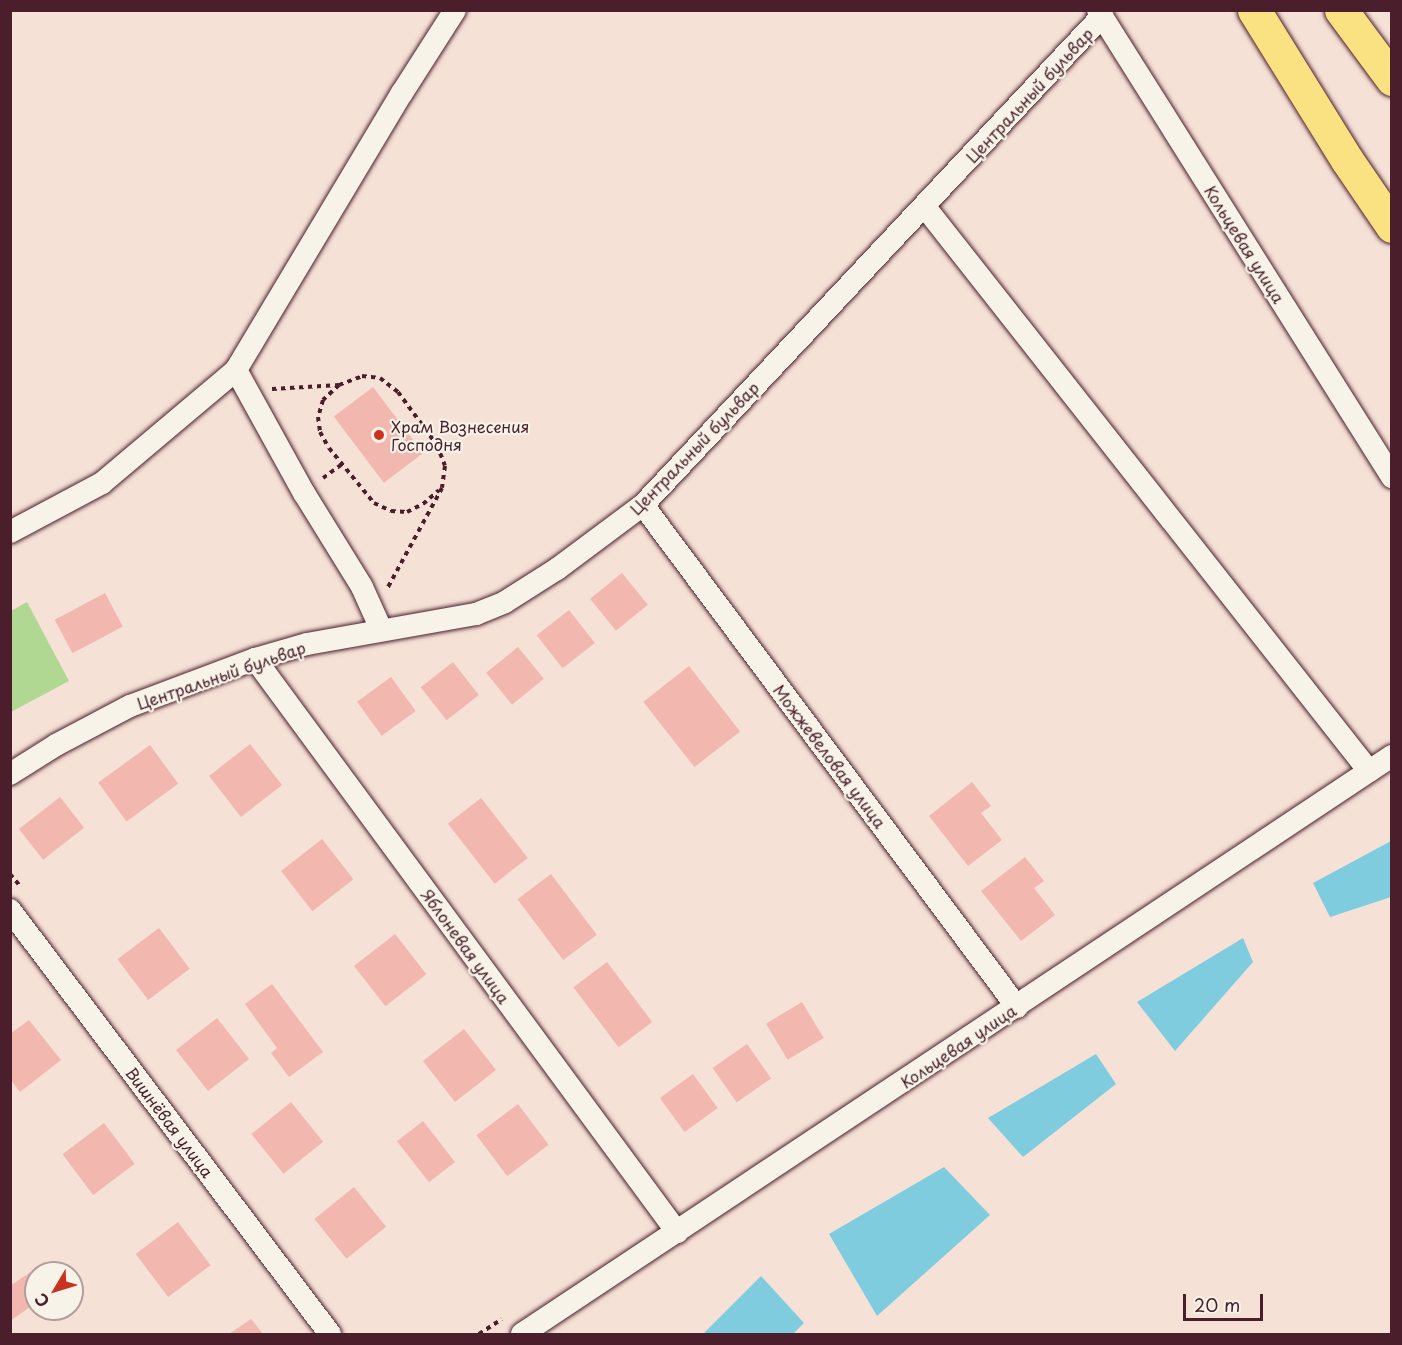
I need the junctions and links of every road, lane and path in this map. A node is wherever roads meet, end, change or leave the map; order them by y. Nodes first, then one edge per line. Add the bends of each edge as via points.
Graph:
1 (455, 10) edge
2 (1254, 10) edge
3 (1341, 10) edge
4 (1100, 14) edge
5 (1392, 79) edge
6 (925, 207) junction
7 (1392, 226) edge
8 (236, 370) junction
9 (339, 385) junction
10 (247, 390) junction
11 (1392, 477) edge
12 (442, 488) junction
13 (643, 505) junction
14 (10, 532) edge
15 (378, 621) junction
16 (255, 659) junction
17 (1392, 756) edge
18 (1369, 771) junction
19 (10, 774) edge
20 (10, 910) edge
21 (1017, 1007) junction
22 (678, 1233) junction
23 (330, 1335) edge
24 (522, 1335) edge

1 - 8 street
2 - 7 highway
3 - 5 highway
4 - 6 street, Центральный бульвар
4 - 11 street, Кольцевая улица
6 - 13 street, Центральный бульвар
6 - 18 street
8 - 10 street
8 - 14 street via 102,483
9 - 10 path
9 - 12 path via 362,376 380,378 398,392 437,445 445,466
9 - 12 path via 323,400 318,417 320,432 374,502 391,511 407,512
10 - 15 street
12 - 15 path
13 - 15 street, Центральный бульвар via 505,602 476,614
13 - 21 street, Можжевеловая улица
15 - 16 street, Центральный бульвар
16 - 19 street, Центральный бульвар via 130,706
16 - 22 street, Яблоневая улица
17 - 18 street, Кольцевая улица
18 - 21 street, Кольцевая улица
20 - 23 street, Вишнёвая улица
21 - 22 street, Кольцевая улица
22 - 24 street, Кольцевая улица

